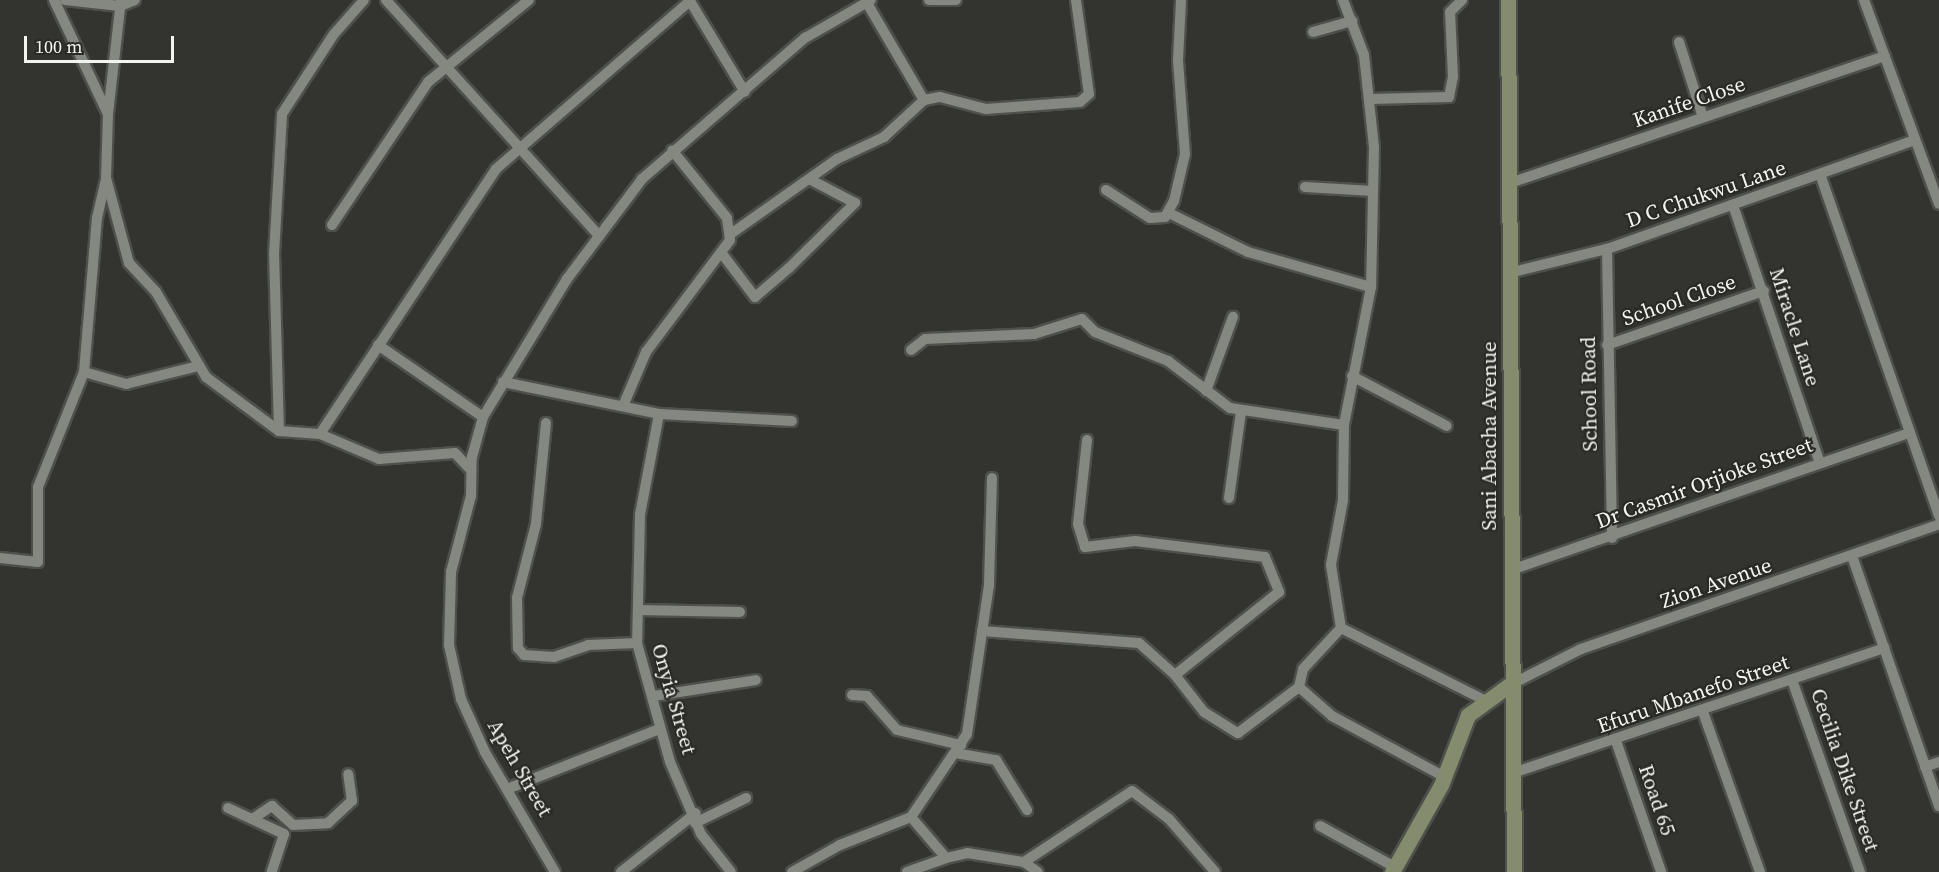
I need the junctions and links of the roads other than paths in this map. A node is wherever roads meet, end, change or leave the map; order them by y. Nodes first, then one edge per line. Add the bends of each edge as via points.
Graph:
1 (54, 0) edge
2 (65, 0) edge
3 (135, 0) edge
4 (364, 0) edge
5 (386, 0) edge
6 (529, 0) edge
7 (929, 0) edge
8 (956, 0) edge
9 (1076, 0) edge
10 (1181, 0) edge
11 (1343, 0) edge
12 (1462, 0) edge
13 (1508, 0) edge
14 (1864, 0) edge
15 (869, 1) edge
16 (121, 3) edge
17 (1352, 21) junction
18 (1313, 32) dead end
19 (1679, 42) dead end
20 (1885, 56) junction
21 (448, 70) junction
22 (745, 92) junction
23 (1371, 99) junction
24 (924, 100) junction
25 (108, 114) junction
26 (1703, 117) junction
27 (1912, 141) junction
28 (672, 150) junction
29 (518, 152) junction
30 (1820, 174) junction
31 (106, 178) junction
32 (809, 179) junction
33 (1507, 184) junction
34 (1305, 187) dead end
35 (1106, 190) dead end
36 (1373, 192) junction
37 (1939, 204) edge
38 (1733, 205) junction
39 (114, 210) junction
40 (1169, 213) junction
41 (97, 218) junction
42 (332, 225) dead end
43 (732, 233) junction
44 (598, 235) junction
45 (1607, 249) junction
46 (723, 255) junction
47 (1509, 273) junction
48 (1371, 287) junction
49 (1764, 291) junction
50 (1233, 317) dead end
51 (378, 345) junction
52 (1608, 345) junction
53 (910, 350) dead end
54 (198, 366) junction
55 (84, 372) junction
56 (1352, 376) junction
57 (503, 382) junction
58 (1206, 391) junction
59 (623, 406) junction
60 (1241, 411) junction
61 (659, 414) junction
62 (483, 417) junction
63 (792, 421) dead end
64 (546, 423) dead end
65 (1344, 425) junction
66 (1447, 426) dead end
67 (279, 431) junction
68 (1910, 433) junction
69 (320, 434) junction
70 (1087, 440) dead end
71 (1820, 461) junction
72 (471, 470) junction
73 (992, 478) dead end
74 (1229, 498) dead end
75 (1939, 516) edge
76 (1939, 524) edge
77 (1612, 538) junction
78 (1852, 556) junction
79 (0, 558) edge
80 (1511, 570) junction
81 (638, 610) junction
82 (740, 612) dead end
83 (1341, 628) junction
84 (982, 631) junction
85 (637, 643) junction
86 (1885, 648) junction
87 (1175, 675) junction
88 (756, 680) dead end
89 (1792, 680) junction
90 (1509, 685) junction
91 (1299, 687) junction
92 (852, 695) dead end
93 (654, 696) junction
94 (1488, 702) junction
95 (1703, 712) junction
96 (659, 729) junction
97 (1616, 741) junction
98 (958, 749) junction
99 (1939, 762) edge
100 (1925, 767) junction
101 (1513, 773) junction
102 (348, 774) dead end
103 (1445, 777) junction
104 (507, 789) junction
105 (746, 798) dead end
106 (1939, 806) edge
107 (228, 808) dead end
108 (1027, 810) dead end
109 (911, 817) junction
110 (254, 818) junction
111 (696, 818) junction
112 (1320, 826) dead end
113 (946, 858) junction
114 (1024, 862) junction
115 (1394, 870) edge
116 (272, 872) edge
117 (555, 872) edge
118 (621, 872) edge
119 (731, 872) edge
120 (792, 872) edge
121 (907, 872) edge
122 (1038, 872) edge
123 (1215, 872) edge
124 (1514, 872) edge
125 (1661, 872) edge
126 (1760, 872) edge
127 (1860, 872) edge

1 - 25 street
2 - 16 street
3 - 16 street
4 - 67 street via 334,34 282,114 274,254
5 - 21 street
6 - 21 street
7 - 8 street
9 - 24 street via 1089,94 1080,102 986,109 940,97
10 - 40 street via 1178,60 1185,154
11 - 17 street
12 - 23 street via 1450,12 1453,77 1449,97
13 - 33 street, Sani Abacha Avenue
14 - 20 street
15 - 22 street, Apeh Street via 805,38
15 - 24 street
16 - 25 street
17 - 18 street
17 - 23 street
19 - 26 street
20 - 26 street, Kanife Close
20 - 27 street
21 - 29 street
21 - 42 street via 429,82
22 - 28 street, Apeh Street
22 - 29 street via 690,1
23 - 36 street
24 - 32 street via 884,137
25 - 31 street
26 - 33 street, Kanife Close
27 - 30 street, D C Chukwu Lane
27 - 37 street
28 - 43 street via 727,218
28 - 44 street, Apeh Street
29 - 44 street
29 - 51 street via 488,178
30 - 38 street, D C Chukwu Lane
30 - 68 street
31 - 39 street
31 - 41 street
32 - 43 street
32 - 46 street via 855,203 789,268 755,297
33 - 47 street, Sani Abacha Avenue
34 - 36 street
35 - 40 street via 1150,218
36 - 48 street
38 - 45 street, D C Chukwu Lane
38 - 49 street, Miracle Lane
39 - 41 street
39 - 54 street via 129,263 156,292
40 - 48 street via 1248,252
41 - 55 street
43 - 46 street
44 - 57 street, Apeh Street
45 - 47 street, D C Chukwu Lane
45 - 52 street, School Road
46 - 59 street via 646,352
47 - 80 street, Sani Abacha Avenue
48 - 56 street
49 - 52 street, School Close
49 - 71 street, Miracle Lane
50 - 58 street
51 - 62 street
51 - 69 street
52 - 77 street, School Road
53 - 58 street via 935,337 1034,334 1082,319 1095,332 1168,361
54 - 55 street via 126,384
54 - 67 street
55 - 79 street via 38,487 38,562
56 - 65 street
56 - 66 street
57 - 59 street
57 - 62 street, Apeh Street
58 - 60 street
59 - 61 street
60 - 65 street
60 - 74 street
61 - 63 street
61 - 81 street, Onyia Street via 640,515
62 - 72 street, Apeh Street
64 - 85 street via 536,524 517,598 518,648 524,655 554,657 588,645
65 - 83 street via 1342,510 1331,565
67 - 69 street
68 - 71 street, Dr Casmir Orjioke Street
68 - 75 street
69 - 72 street via 379,459 455,453
70 - 87 street via 1078,524 1085,547 1135,541 1265,557 1279,592 1276,599
71 - 77 street, Dr Casmir Orjioke Street
72 - 104 street, Apeh Street via 471,496 451,572 448,645 461,699
73 - 84 street
76 - 78 street, Zion Avenue
77 - 80 street, Dr Casmir Orjioke Street
78 - 86 street
78 - 90 street, Zion Avenue via 1551,660
80 - 90 street, Sani Abacha Avenue
81 - 82 street
81 - 85 street, Onyia Street
83 - 91 street via 1303,669
83 - 94 street
84 - 87 street via 1139,644
84 - 98 street via 970,723
85 - 93 street, Onyia Street
86 - 89 street, Efuru Mbanefo Street
86 - 100 street
87 - 91 street via 1204,712 1238,733
88 - 93 street
89 - 95 street, Efuru Mbanefo Street
89 - 127 street, Cecilia Dike Street
90 - 94 street
90 - 101 street, Sani Abacha Avenue
91 - 103 street via 1332,716
92 - 98 street via 867,696 897,730
93 - 96 street, Onyia Street
94 - 103 street via 1468,715
95 - 97 street, Efuru Mbanefo Street
95 - 126 street
96 - 104 street
96 - 111 street, Onyia Street
97 - 101 street, Efuru Mbanefo Street
97 - 125 street, Road 65
98 - 108 street via 996,760
98 - 109 street
99 - 100 street
100 - 106 street
101 - 124 street, Sani Abacha Avenue
102 - 110 street via 352,801 328,823 292,825 273,806
103 - 115 street
104 - 117 street, Apeh Street
105 - 111 street
107 - 110 street
109 - 113 street
109 - 120 street
110 - 116 street via 284,834
111 - 118 street
111 - 119 street, Onyia Street
112 - 115 street
113 - 114 street via 967,853
113 - 121 street
114 - 122 street
114 - 123 street via 1132,791 1169,819

